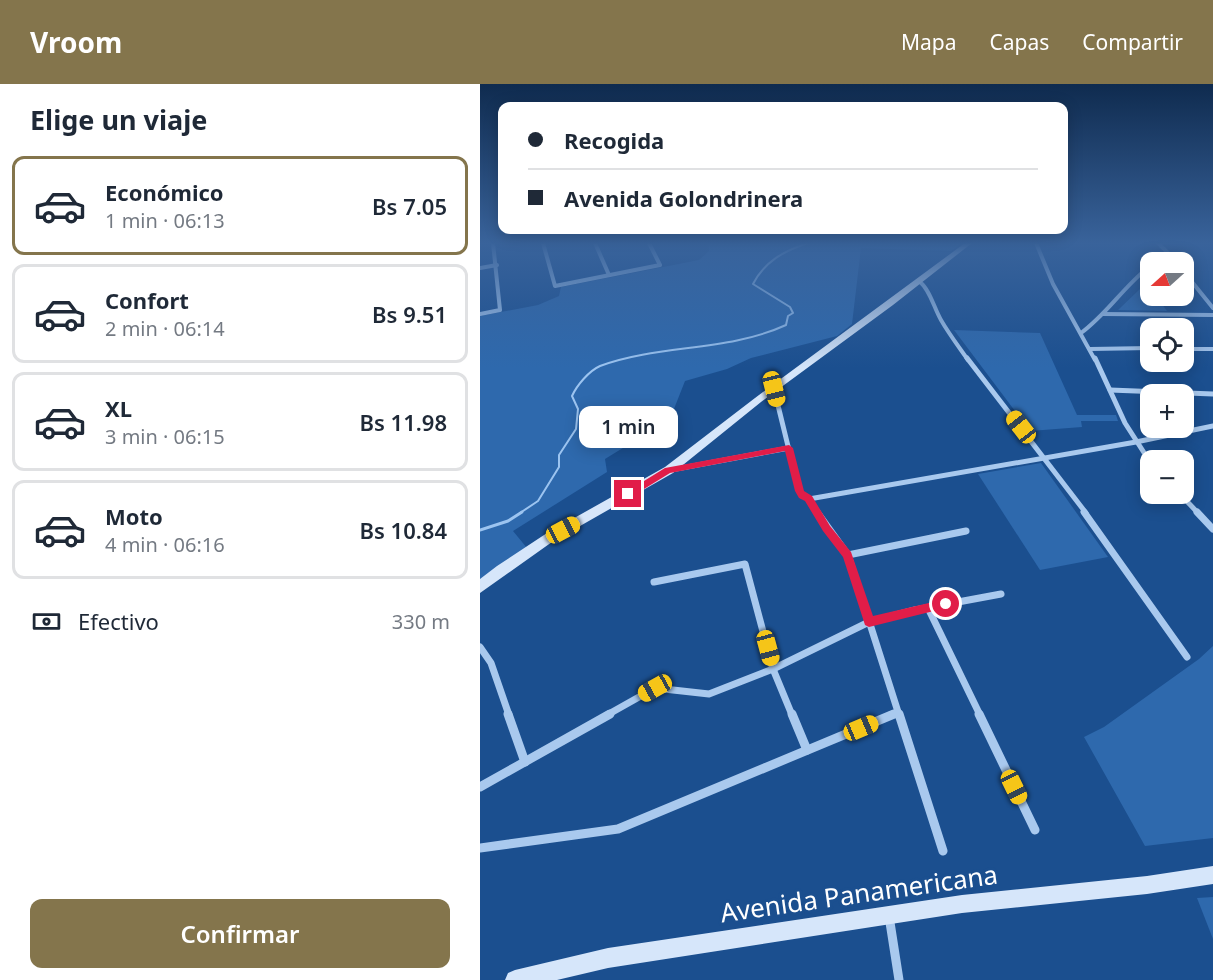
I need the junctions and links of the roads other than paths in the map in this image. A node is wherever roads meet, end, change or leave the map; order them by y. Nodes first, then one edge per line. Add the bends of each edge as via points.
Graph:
1 (498, 285) edge
2 (916, 285) edge
3 (923, 285) edge
4 (1052, 285) edge
5 (1128, 285) edge
6 (1194, 285) edge
7 (1213, 308) edge
8 (480, 314) edge
9 (1103, 314) junction
10 (1213, 315) edge
11 (1081, 333) junction
12 (1140, 348) edge
13 (1090, 349) junction
14 (1194, 349) edge
15 (1213, 349) edge
16 (774, 389) junction
17 (1110, 390) junction
18 (1213, 394) edge
19 (1213, 426) edge
20 (1136, 442) junction
21 (789, 448) junction
22 (1142, 450) edge
23 (1044, 457) junction
24 (668, 470) junction
25 (809, 499) junction
26 (1189, 504) edge
27 (1213, 529) edge
28 (966, 531) dead end
29 (848, 555) junction
30 (654, 582) dead end
31 (480, 587) edge
32 (1000, 594) dead end
33 (928, 608) junction
34 (869, 622) junction
35 (480, 647) edge
36 (1187, 657) dead end
37 (774, 669) junction
38 (898, 712) junction
39 (807, 750) junction
40 (525, 762) junction
41 (480, 788) edge
42 (1035, 830) dead end
43 (480, 848) edge
44 (943, 850) dead end
45 (1213, 875) edge
46 (889, 915) junction
47 (515, 980) edge
48 (899, 980) edge

1 - 8 street via 500,310
2 - 16 street
3 - 23 street via 950,334
4 - 11 street
5 - 9 street
6 - 7 street
9 - 10 street
9 - 11 street
11 - 13 street
12 - 13 street
13 - 17 street
14 - 15 street
16 - 21 street
16 - 24 street
17 - 18 street
17 - 20 street
19 - 20 street
20 - 22 street
20 - 23 street
21 - 24 street
21 - 25 street via 799,491
23 - 25 street
23 - 36 street
24 - 31 street via 529,549
25 - 29 street
26 - 27 street
28 - 29 street
29 - 34 street
30 - 37 street via 745,564
32 - 33 street
33 - 34 street
33 - 42 street
34 - 37 street
34 - 38 street
35 - 40 street via 491,663
37 - 39 street
37 - 40 street via 709,694 655,688
38 - 39 street
38 - 44 street
39 - 43 street via 618,829
40 - 41 street
45 - 46 street, Avenida Panamericana
46 - 47 street, Avenida Panamericana via 608,958
46 - 48 street

